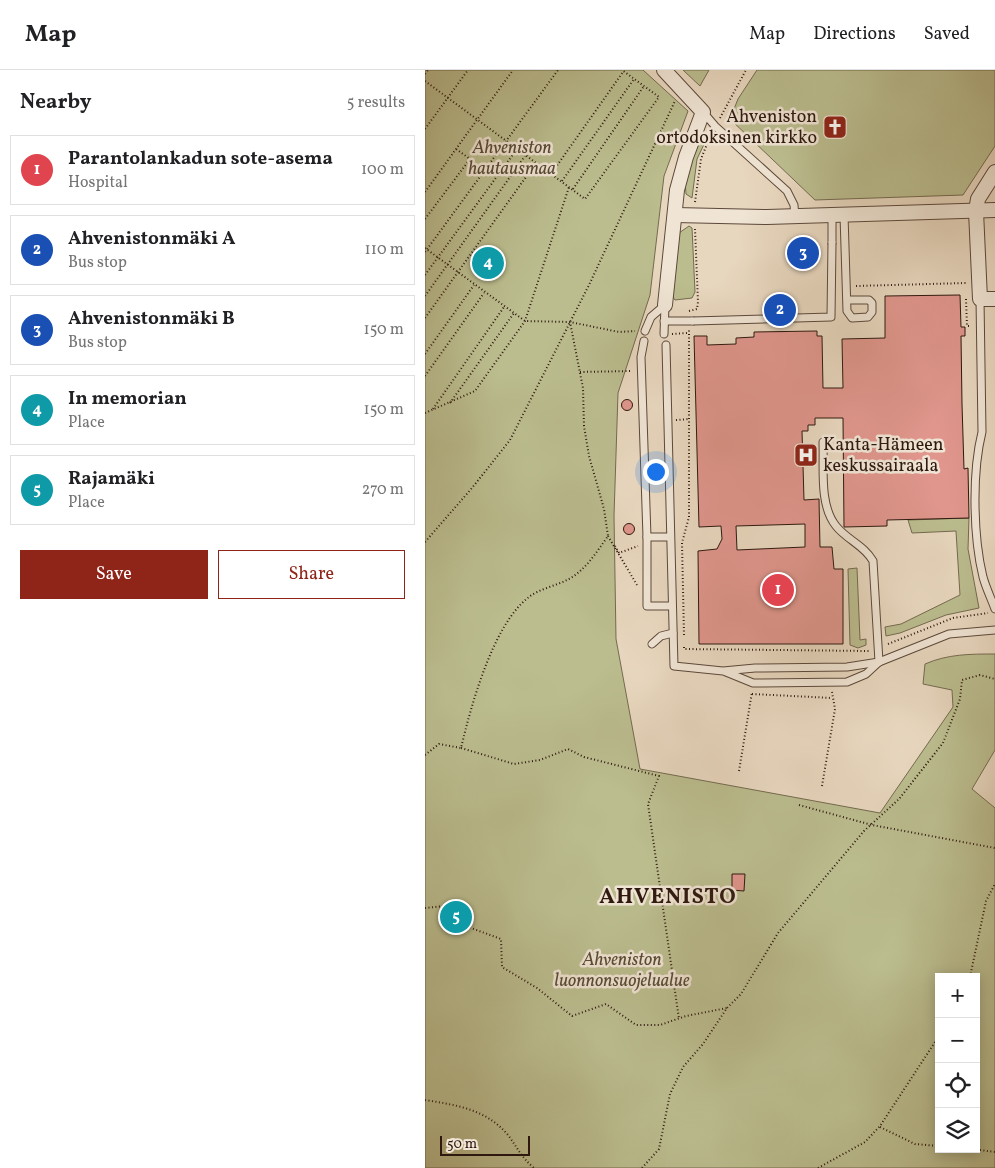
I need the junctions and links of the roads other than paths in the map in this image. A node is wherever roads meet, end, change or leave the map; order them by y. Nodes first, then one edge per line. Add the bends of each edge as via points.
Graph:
1 (664, 70) edge
2 (703, 112) junction
3 (995, 172) edge
4 (995, 210) edge
5 (976, 211) junction
6 (675, 215) junction
7 (838, 215) junction
8 (795, 217) junction
9 (980, 299) junction
10 (995, 299) edge
11 (847, 300) dead end
12 (665, 305) junction
13 (664, 321) junction
14 (645, 331) road end
15 (664, 334) dead end
16 (644, 341) dead end
17 (666, 345) dead end
18 (823, 442) dead end
19 (670, 537) junction
20 (647, 540) junction
21 (672, 606) junction
22 (995, 609) edge
23 (995, 630) edge
24 (673, 633) junction
25 (652, 644) dead end
26 (879, 662) junction
27 (723, 671) junction

1 - 2 street
2 - 6 street via 677,190
2 - 8 lane via 787,191 794,205
3 - 5 street via 978,199
4 - 5 street
5 - 7 street
5 - 9 street
6 - 8 street
6 - 12 street
7 - 8 street
7 - 11 lane
7 - 13 lane, bridge via 832,244 831,317
9 - 10 street
9 - 22 lane via 982,432 977,453 976,545 983,579
12 - 13 lane
12 - 14 lane via 651,317
13 - 15 lane
16 - 20 lane
17 - 19 lane
18 - 26 lane via 826,503 832,519 873,561
19 - 20 lane
19 - 21 lane
20 - 21 lane via 647,606
21 - 24 lane
23 - 26 lane via 949,634
24 - 25 lane via 661,636
24 - 27 lane via 674,666
26 - 27 lane
26 - 27 lane via 866,674 847,682 753,682

